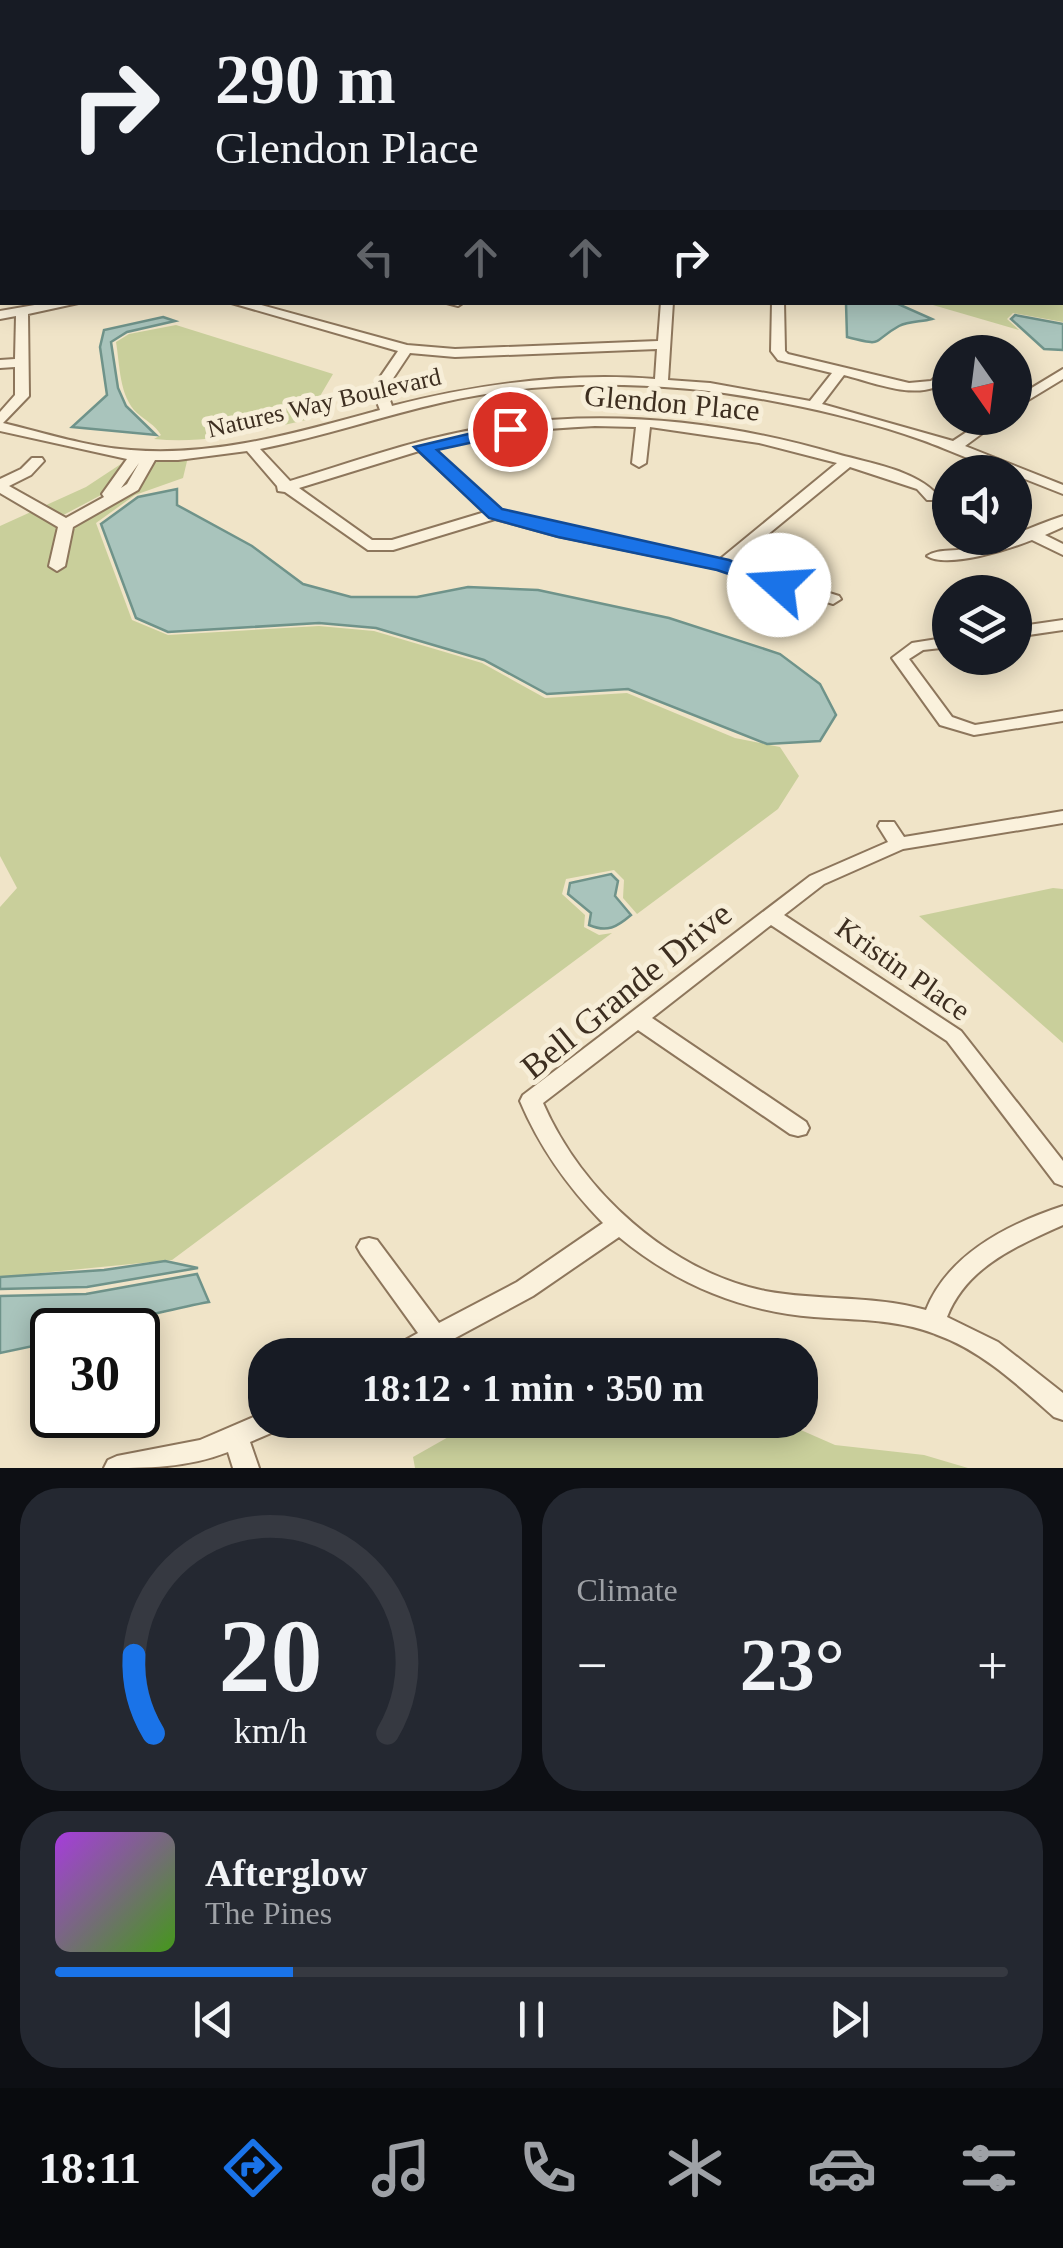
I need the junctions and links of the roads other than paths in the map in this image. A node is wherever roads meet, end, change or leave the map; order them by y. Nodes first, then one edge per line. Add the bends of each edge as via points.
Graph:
1 (62, 305) edge
2 (245, 305) edge
3 (667, 305) edge
4 (778, 305) edge
5 (22, 313) junction
6 (0, 315) edge
7 (661, 345) junction
8 (406, 349) junction
9 (23, 362) junction
10 (0, 364) edge
11 (842, 369) junction
12 (1063, 374) edge
13 (661, 382) junction
14 (932, 386) edge
15 (1032, 393) edge
16 (816, 404) junction
17 (387, 410) junction
18 (644, 422) junction
19 (0, 424) edge
20 (971, 435) edge
21 (251, 446) junction
22 (955, 446) junction
23 (423, 447) junction
24 (143, 455) junction
25 (850, 460) junction
26 (36, 461) dead end
27 (639, 463) dead end
28 (0, 486) edge
29 (283, 488) junction
30 (1063, 490) edge
31 (932, 497) dead end
32 (496, 514) junction
33 (1063, 521) edge
34 (62, 523) junction
35 (1034, 534) junction
36 (1063, 550) edge
37 (935, 556) dead end
38 (722, 565) junction
39 (57, 566) dead end
40 (833, 599) dead end
41 (1063, 625) edge
42 (1032, 630) edge
43 (932, 644) edge
44 (1063, 716) edge
45 (1063, 818) edge
46 (771, 916) junction
47 (636, 1018) junction
48 (798, 1128) dead end
49 (1063, 1177) edge
50 (1063, 1215) edge
51 (616, 1226) junction
52 (369, 1247) dead end
53 (932, 1322) junction
54 (435, 1336) junction
55 (431, 1338) edge
56 (1063, 1409) edge
57 (248, 1434) edge
58 (236, 1440) junction
59 (117, 1468) edge
60 (246, 1468) edge

1 - 5 street
2 - 8 street
3 - 7 street
4 - 11 street via 782,357
5 - 6 street
5 - 9 street
7 - 8 street
7 - 13 street
8 - 17 street via 379,389
9 - 10 street
9 - 19 street via 22,396
11 - 14 street via 909,387
11 - 16 street
12 - 15 street
13 - 16 street, Natures Way Boulevard
13 - 17 street, Natures Way Boulevard via 540,384
16 - 22 street, Natures Way Boulevard
17 - 21 street, Natures Way Boulevard
18 - 23 street, Glendon Place via 568,422 480,432
18 - 25 street, Glendon Place via 732,430
18 - 27 street
19 - 24 street, Natures Way Boulevard
20 - 22 street
21 - 24 street, Natures Way Boulevard
21 - 29 street
22 - 30 street, Natures Way Boulevard
23 - 29 street, Glendon Place
23 - 32 street
24 - 34 street via 126,493
25 - 31 street, Glendon Place via 922,486
25 - 38 street
26 - 28 street
28 - 34 street
29 - 32 street via 351,528 368,546 393,545
32 - 38 street
33 - 35 street
34 - 39 street
35 - 36 street
35 - 37 street via 984,554
38 - 40 street
41 - 42 street
43 - 44 street via 900,658 946,721 974,730
45 - 46 street, Bell Grande Drive via 893,835
46 - 47 street, Bell Grande Drive
46 - 49 street, Kristin Place via 954,1036
47 - 48 street
47 - 51 street, Bell Grande Drive via 531,1102 540,1128
50 - 53 street via 960,1272 943,1290
51 - 53 street, Bell Grande Drive via 674,1265 744,1296
51 - 54 street via 525,1289
52 - 54 street
53 - 56 street, Bell Grande Drive via 985,1345
54 - 55 street
57 - 58 street
58 - 59 street
58 - 60 street

